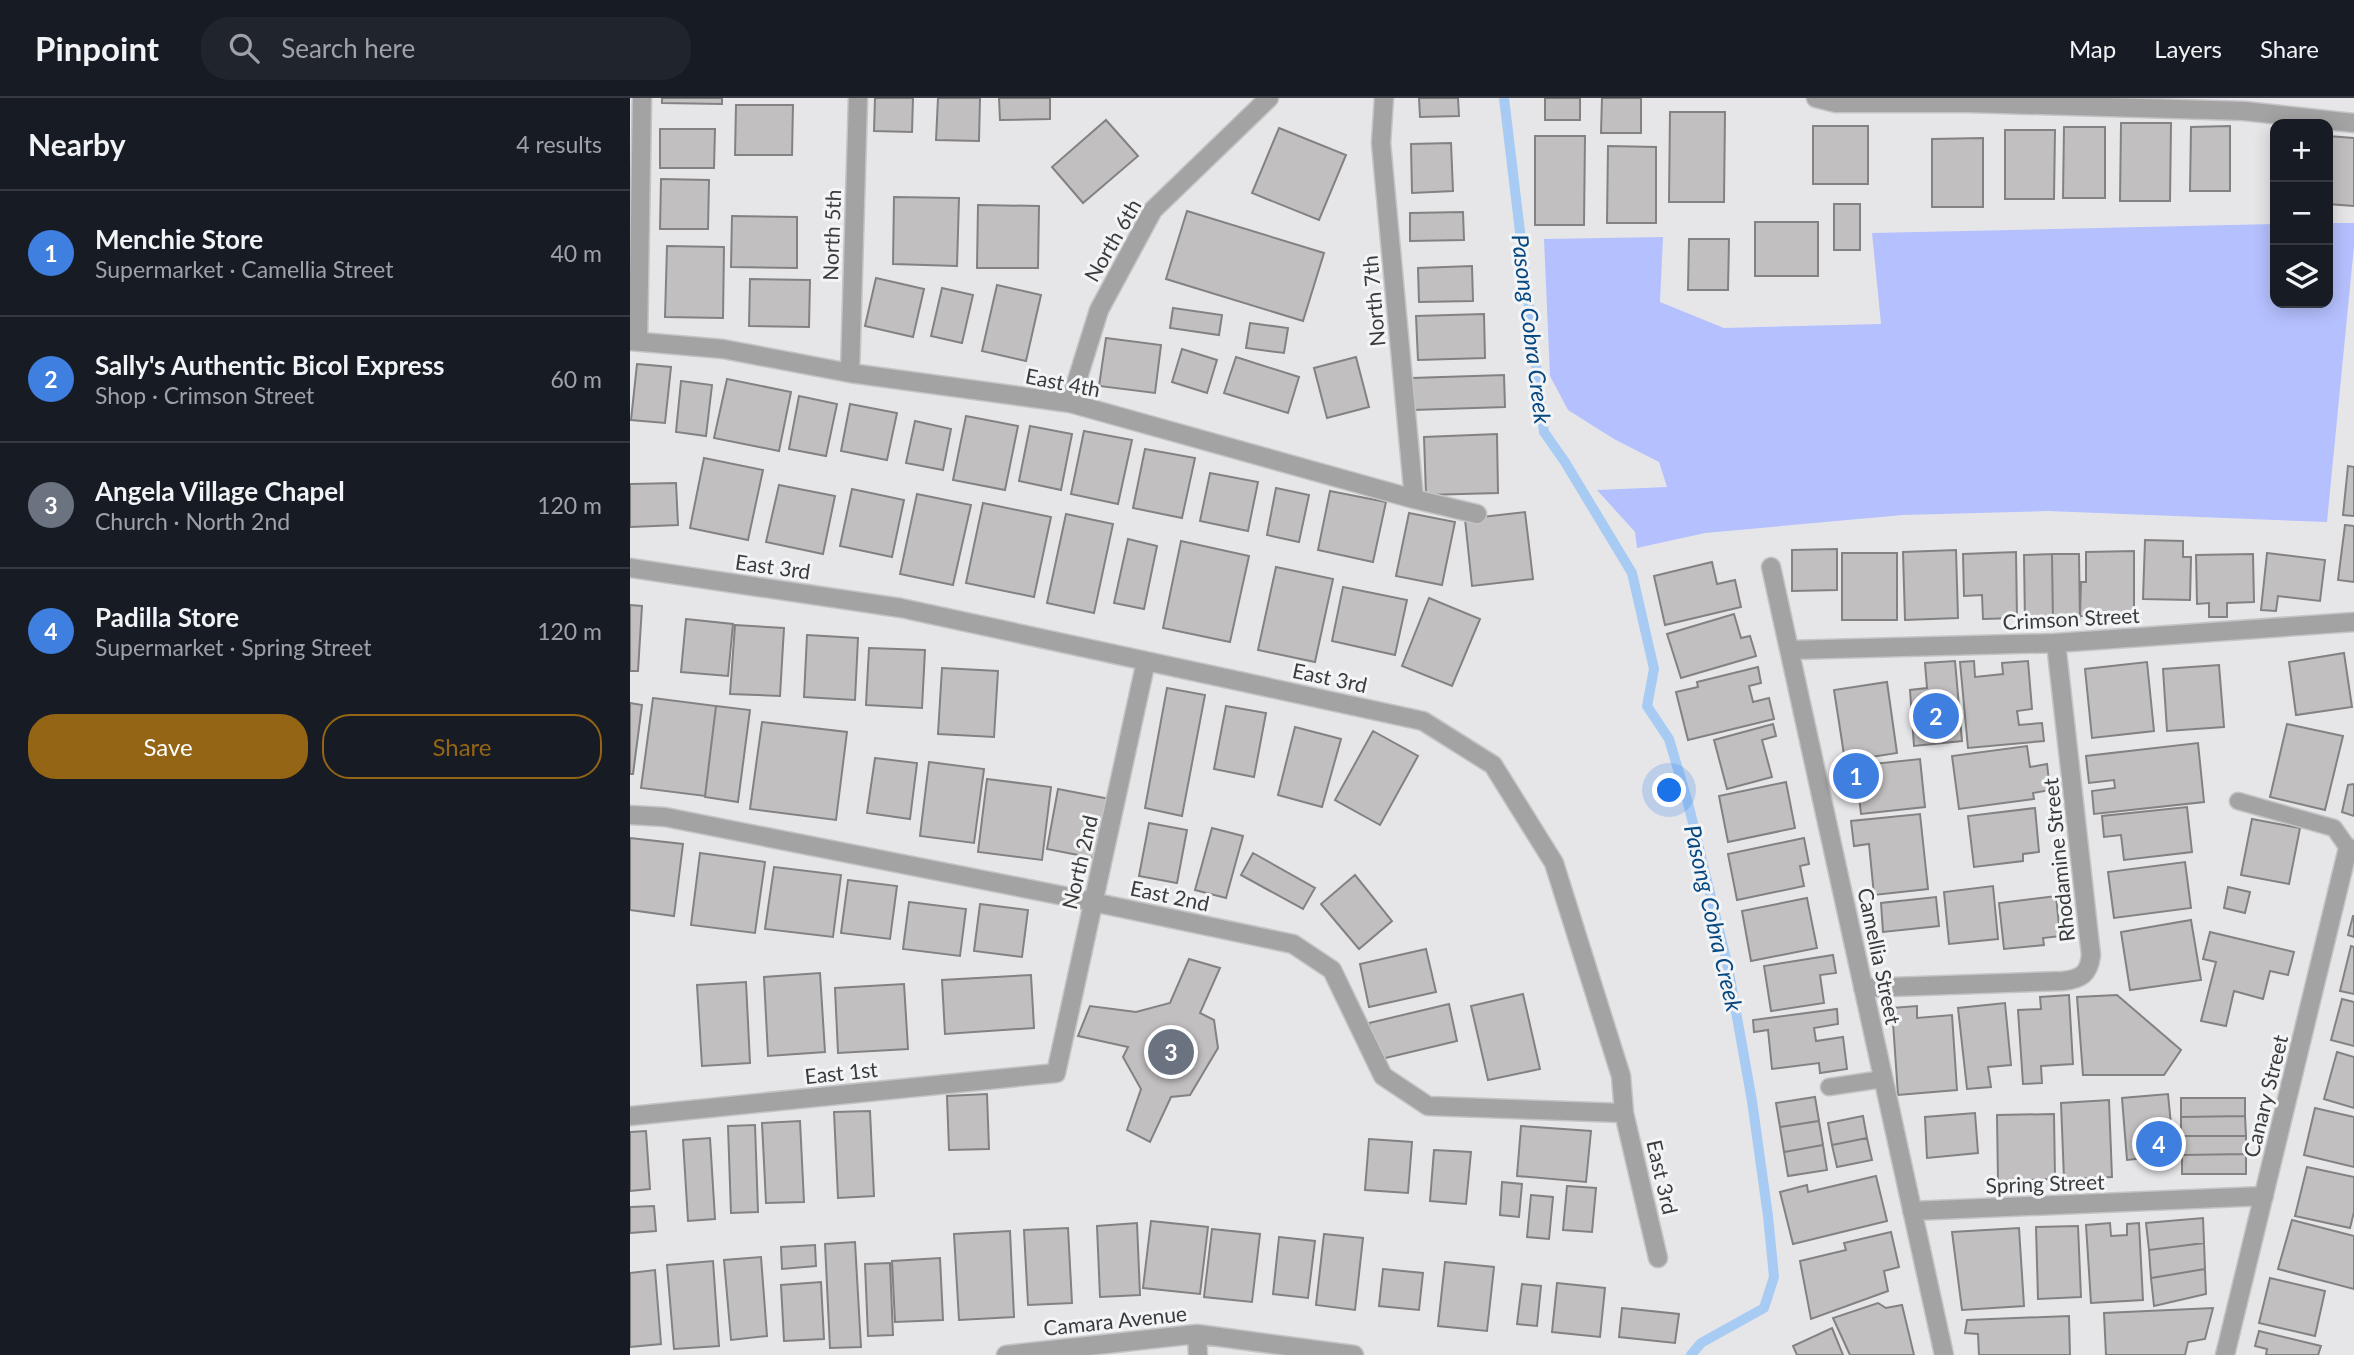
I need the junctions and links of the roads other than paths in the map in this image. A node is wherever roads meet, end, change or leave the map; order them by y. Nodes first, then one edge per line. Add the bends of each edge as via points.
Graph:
1 (642, 98) edge
2 (858, 98) edge
3 (1269, 98) edge
4 (1384, 98) edge
5 (1816, 98) edge
6 (1836, 100) edge
7 (2046, 101) edge
8 (2244, 104) edge
9 (2354, 122) edge
10 (634, 341) edge
11 (850, 373) junction
12 (1070, 403) junction
13 (1414, 499) junction
14 (1478, 514) dead end
15 (1771, 567) dead end
16 (630, 568) edge
17 (2354, 622) edge
18 (2056, 643) junction
19 (1790, 650) junction
20 (1146, 661) junction
21 (2238, 801) dead end
22 (630, 815) edge
23 (2351, 848) edge
24 (1093, 902) junction
25 (1863, 988) junction
26 (1056, 1073) joint
27 (1883, 1079) junction
28 (1829, 1087) dead end
29 (1625, 1113) junction
30 (630, 1116) edge
31 (2264, 1196) junction
32 (1912, 1211) junction
33 (1658, 1258) dead end
34 (1197, 1334) junction
35 (1007, 1355) edge
36 (1198, 1355) edge
37 (1354, 1355) edge
38 (1944, 1355) edge
39 (2225, 1355) edge

1 - 10 street
2 - 11 street, North 5th
3 - 12 street, North 6th via 1153,210 1098,310
4 - 13 street, North 7th via 1381,143
5 - 6 street
6 - 7 street
7 - 8 street
8 - 9 street
10 - 11 street, East 4th via 723,349
11 - 12 street, East 4th
12 - 13 street, East 4th
13 - 14 street, East 4th
15 - 19 street, Camellia Street
16 - 20 street, East 3rd via 901,608
17 - 18 street, Crimson Street
18 - 19 street, Crimson Street
18 - 25 street, Rhodamine Street via 2091,955 2085,975 2063,981
19 - 25 street, Camellia Street
20 - 24 street, North 2nd
20 - 29 street, East 3rd via 1423,720 1493,765 1554,863 1621,1076
21 - 23 lane via 2334,828
22 - 24 street, East 2nd via 665,817
23 - 31 street, Canary Street
24 - 26 street, North 2nd
24 - 29 street, East 2nd via 1293,944 1332,970 1383,1076 1428,1106
25 - 27 street, Camellia Street
26 - 30 street, East 1st
27 - 28 lane
27 - 32 street, Camellia Street
29 - 33 street, East 3rd
31 - 32 street, Spring Street
31 - 39 street, Canary Street
32 - 38 street, Camellia Street
34 - 35 street, Camara Avenue
34 - 36 street
34 - 37 street, Camara Avenue

